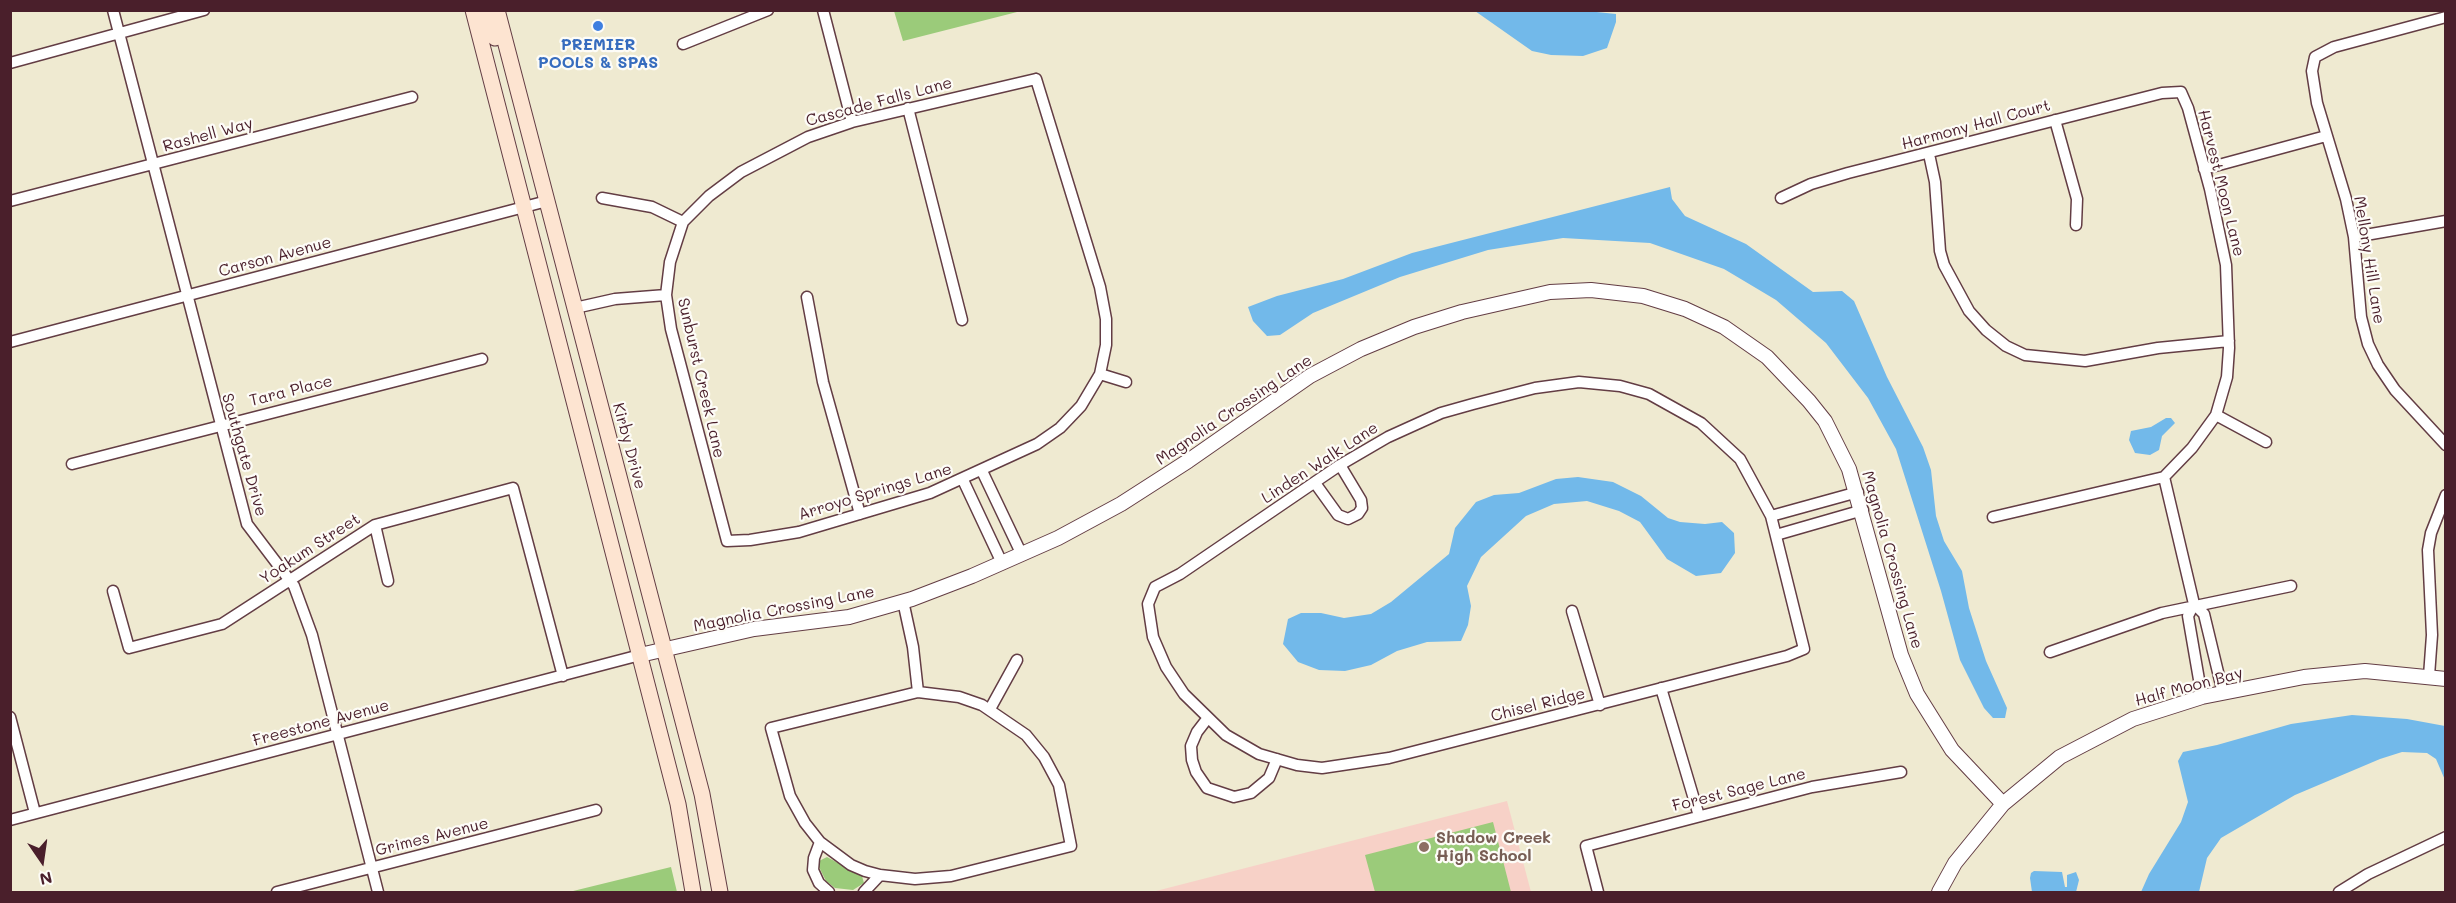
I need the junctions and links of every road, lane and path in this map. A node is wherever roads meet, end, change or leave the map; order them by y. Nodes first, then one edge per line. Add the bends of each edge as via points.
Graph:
1 (113, 10) edge
2 (204, 10) edge
3 (473, 10) edge
4 (485, 10) edge
5 (497, 10) edge
6 (768, 10) edge
7 (823, 10) edge
8 (2445, 17) edge
9 (120, 33) junction
10 (683, 44) dead end
11 (10, 63) edge
12 (514, 75) junction
13 (1036, 78) joint
14 (2181, 93) joint
15 (412, 97) dead end
16 (908, 108) junction
17 (2055, 120) junction
18 (852, 122) junction
19 (2326, 136) junction
20 (1929, 153) junction
21 (153, 166) junction
22 (2204, 169) junction
23 (602, 198) dead end
24 (1781, 198) dead end
25 (10, 201) edge
26 (547, 201) junction
27 (525, 207) junction
28 (2445, 221) edge
29 (683, 222) junction
30 (2076, 225) dead end
31 (2354, 237) junction
32 (666, 295) junction
33 (186, 296) junction
34 (807, 297) dead end
35 (575, 308) junction
36 (962, 320) dead end
37 (2229, 340) junction
38 (10, 342) edge
39 (482, 359) dead end
40 (1100, 374) junction
41 (1126, 382) dead end
42 (2216, 415) junction
43 (220, 424) junction
44 (2266, 442) dead end
45 (2445, 445) edge
46 (72, 464) dead end
47 (1340, 465) junction
48 (982, 471) junction
49 (2164, 477) junction
50 (963, 480) junction
51 (1315, 483) junction
52 (1858, 492) junction
53 (2445, 495) edge
54 (1863, 510) junction
55 (860, 514) junction
56 (1771, 516) junction
57 (1993, 517) dead end
58 (375, 525) junction
59 (1776, 535) junction
60 (727, 541) joint
61 (1022, 555) junction
62 (1002, 563) junction
63 (290, 581) junction
64 (388, 581) dead end
65 (2291, 585) dead end
66 (113, 591) dead end
67 (903, 601) junction
68 (1148, 604) joint
69 (2194, 604) junction
70 (1572, 611) dead end
71 (664, 649) junction
72 (1804, 649) joint
73 (2050, 652) dead end
74 (640, 655) junction
75 (1017, 660) dead end
76 (562, 676) junction
77 (2429, 676) junction
78 (2445, 679) edge
79 (1660, 688) junction
80 (918, 692) junction
81 (2223, 693) junction
82 (2202, 698) junction
83 (1600, 705) junction
84 (990, 709) junction
85 (10, 717) edge
86 (1207, 718) junction
87 (337, 734) junction
88 (1277, 759) junction
89 (1901, 772) dead end
90 (2003, 804) junction
91 (596, 810) dead end
92 (35, 813) junction
93 (1699, 816) junction
94 (10, 820) edge
95 (2445, 837) edge
96 (820, 843) junction
97 (371, 868) junction
98 (880, 875) junction
99 (277, 892) edge
100 (378, 892) edge
101 (693, 892) edge
102 (720, 892) edge
103 (829, 892) edge
104 (864, 892) edge
105 (1598, 892) edge
106 (1939, 892) edge
107 (2339, 892) edge

1 - 9 street, Southgate Drive
2 - 9 street
3 - 27 main road
4 - 12 main road via 501,54
5 - 12 main road, Kirby Drive
6 - 10 street
7 - 18 street
8 - 19 street, Mellony Hill Lane via 2334,47 2315,57 2312,71
9 - 11 street
9 - 21 street, Southgate Drive
12 - 26 main road, Kirby Drive
13 - 16 street, Cascade Falls Lane
13 - 40 street, Arroyo Springs Lane via 1100,287 1106,345
14 - 17 street, Harmony Hall Court via 2162,93
14 - 22 street, Harvest Moon Lane
15 - 21 street, Rashell Way
16 - 18 street, Cascade Falls Lane
16 - 36 street
17 - 20 street, Harmony Hall Court
17 - 30 street via 2077,199
18 - 29 street, Cascade Falls Lane via 771,154 709,196
19 - 22 street
19 - 31 street, Mellony Hill Lane
20 - 24 street, Harmony Hall Court via 1811,184
20 - 37 street via 1944,265 1969,311 2006,346 2025,355 2085,361
21 - 25 street, Rashell Way
21 - 33 street, Southgate Drive
22 - 37 street, Harvest Moon Lane via 2226,265
23 - 29 street via 652,207
26 - 27 street, Carson Avenue
26 - 35 main road, Kirby Drive
27 - 33 street, Carson Avenue
27 - 74 main road
28 - 31 street
29 - 32 street, Sunburst Creek Lane via 670,262
31 - 45 street, Mellony Hill Lane via 2367,344 2395,390
32 - 35 street via 615,299
32 - 60 street, Sunburst Creek Lane via 671,329
33 - 38 street, Carson Avenue
33 - 43 street, Southgate Drive
34 - 55 street via 823,382
35 - 71 main road, Kirby Drive
37 - 42 street, Harvest Moon Lane via 2227,377
39 - 43 street, Tara Place
40 - 41 street
40 - 48 street, Arroyo Springs Lane via 1081,406 1060,428
42 - 44 street
42 - 49 street, Harvest Moon Lane
43 - 46 street, Tara Place
43 - 63 street, Southgate Drive via 247,524
47 - 51 street, Linden Walk Lane
47 - 51 street via 1361,500 1358,514 1348,519 1338,515
47 - 56 street, Linden Walk Lane via 1388,437 1452,410 1535,388 1579,382 1602,384 1648,394 1701,423 1740,459
48 - 50 street, Arroyo Springs Lane
48 - 61 street
49 - 57 street
49 - 69 street
50 - 55 street, Arroyo Springs Lane
50 - 62 street
51 - 68 street, Linden Walk Lane via 1155,587
52 - 54 street, Magnolia Crossing Lane
52 - 56 street
52 - 61 street, Magnolia Crossing Lane via 1837,444 1809,401 1767,357 1724,327 1643,296 1591,290 1550,292 1452,315 1361,349 1310,376 1120,504
53 - 77 street via 2428,550 2432,635
54 - 59 street
54 - 90 street, Magnolia Crossing Lane via 1894,629 1917,694 1952,750
55 - 60 street, Arroyo Springs Lane via 799,532
56 - 59 street, Linden Walk Lane
58 - 63 street, Yoakum Street
58 - 64 street
58 - 76 street, Yoakum Street via 513,488
59 - 72 street, Linden Walk Lane
61 - 62 street, Magnolia Crossing Lane
62 - 67 street, Magnolia Crossing Lane
63 - 66 street, Yoakum Street via 222,624 129,648
63 - 87 street, Southgate Drive via 312,635
65 - 69 street
67 - 71 street, Magnolia Crossing Lane via 849,617 754,629
67 - 80 street
68 - 86 street, Chisel Ridge via 1154,637 1166,667
69 - 73 street
69 - 81 street via 2204,614
69 - 82 street via 2188,616
70 - 83 street
71 - 74 street, Magnolia Crossing Lane
71 - 102 main road, Kirby Drive via 702,794
72 - 79 street, Chisel Ridge
74 - 76 street, Freestone Avenue
74 - 101 main road via 678,804
75 - 84 street
76 - 87 street, Freestone Avenue
77 - 78 street, Half Moon Bay
77 - 81 street, Half Moon Bay via 2336,673
79 - 83 street, Chisel Ridge
79 - 93 street
80 - 84 street via 959,697
80 - 96 street via 771,728 789,796
81 - 82 street, Half Moon Bay
82 - 90 street, Half Moon Bay via 2162,708 2104,732 2060,757
83 - 88 street, Chisel Ridge via 1355,765 1322,768
84 - 98 street via 1026,735 1052,771 1063,798 1071,846 932,879
85 - 92 street
86 - 88 street, Chisel Ridge via 1226,735 1259,754
86 - 88 street via 1197,732 1191,753 1196,772 1207,788 1234,797 1251,793 1269,777
87 - 92 street, Freestone Avenue
87 - 97 street, Southgate Drive
89 - 93 street, Forest Sage Lane via 1812,787
90 - 106 street, Half Moon Bay via 1955,863
91 - 97 street, Grimes Avenue
92 - 94 street, Freestone Avenue
93 - 105 street, Forest Sage Lane via 1586,846
95 - 107 street
96 - 98 street via 851,865
96 - 103 street via 813,870
97 - 99 street, Grimes Avenue
97 - 100 street, Southgate Drive
98 - 104 street

